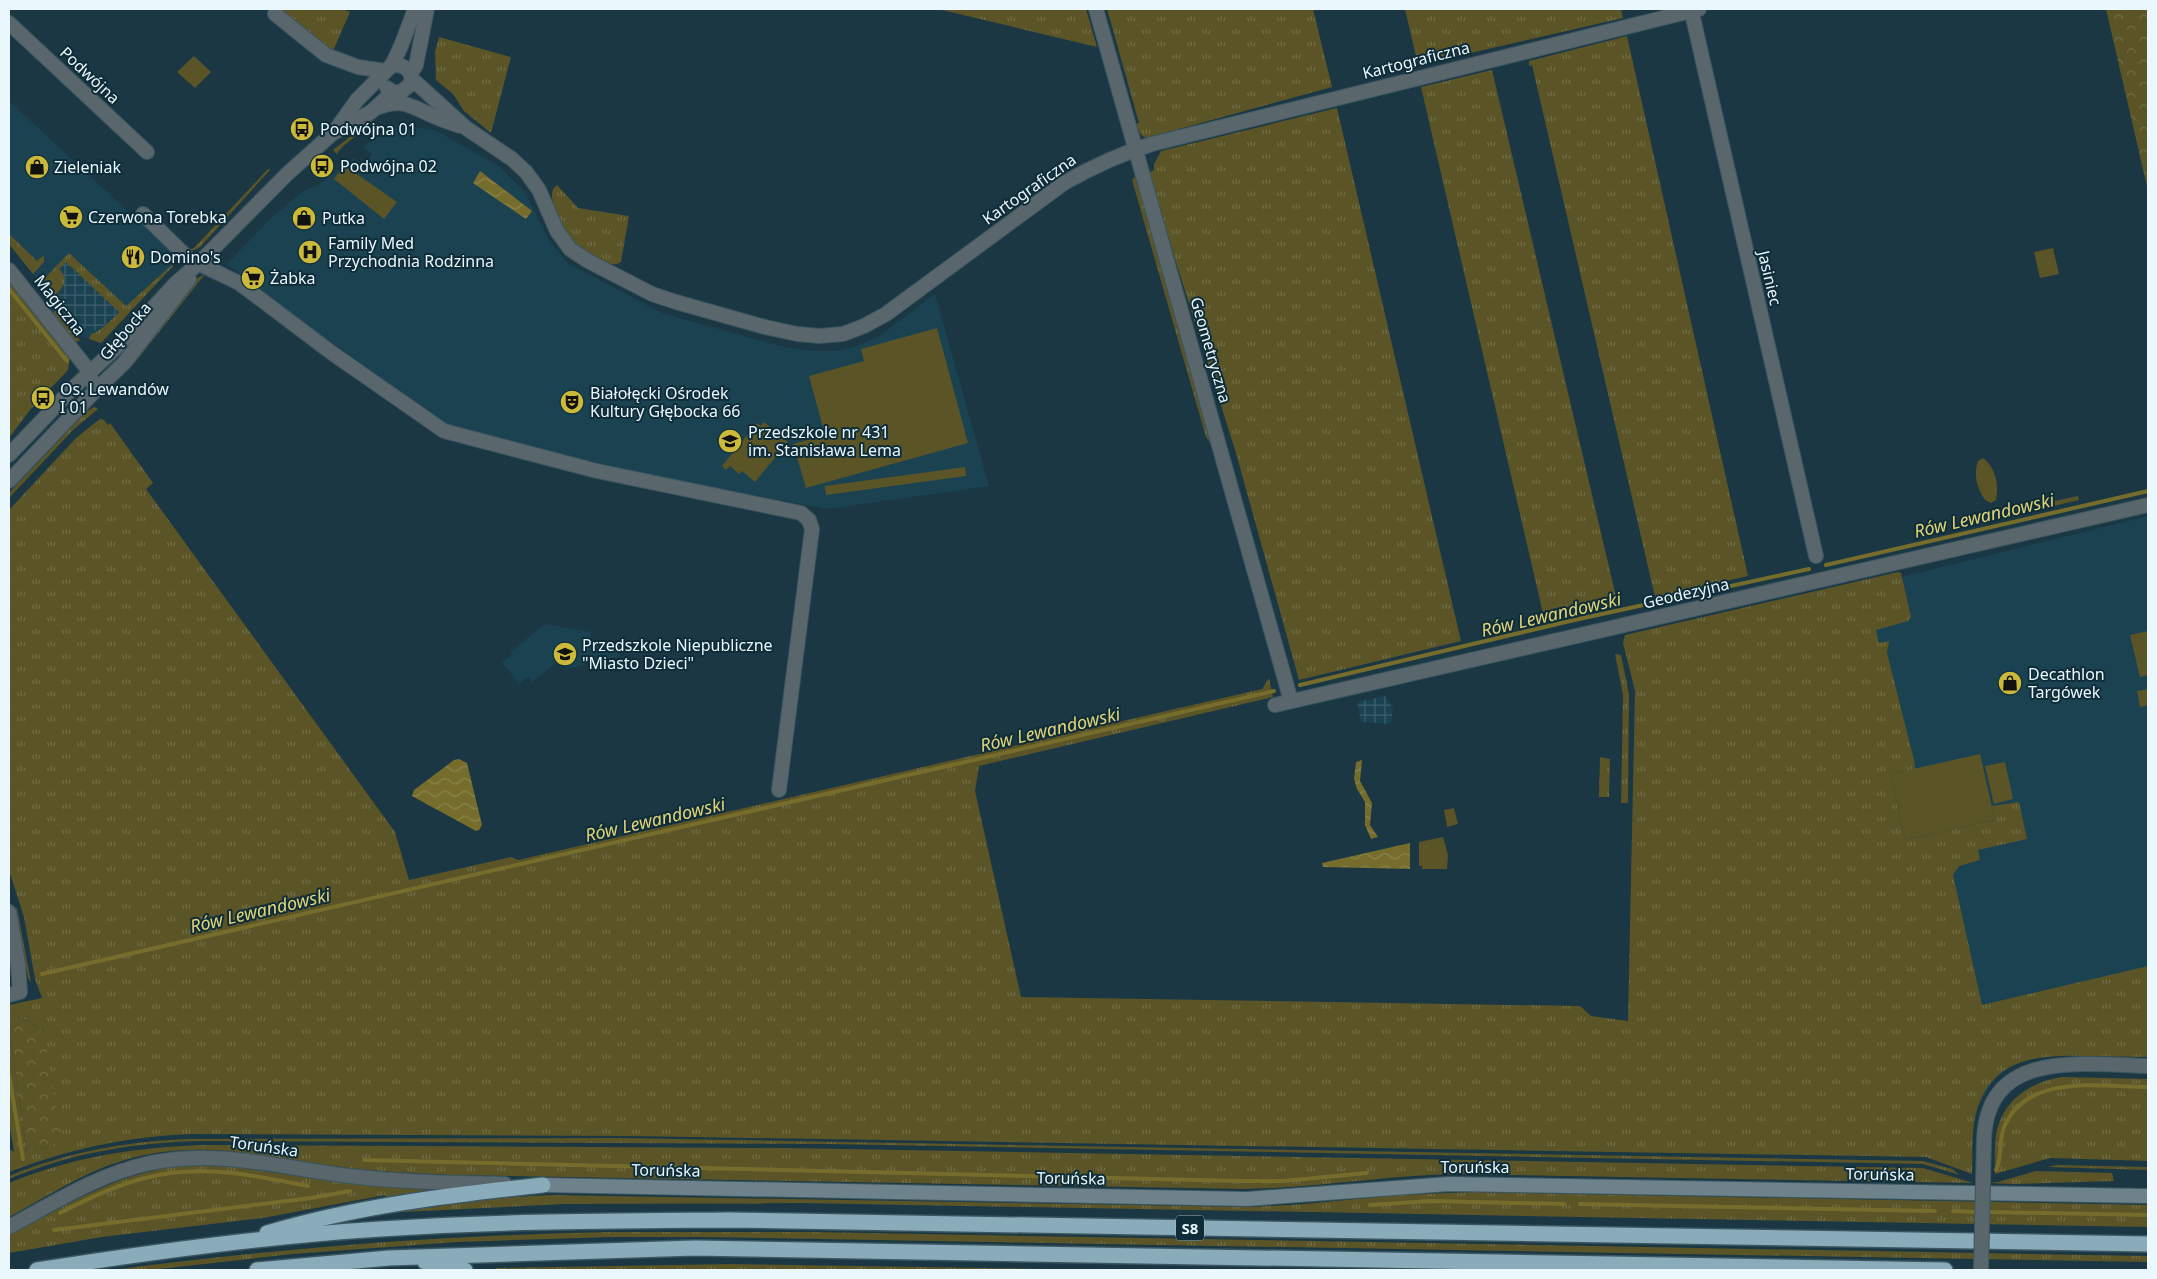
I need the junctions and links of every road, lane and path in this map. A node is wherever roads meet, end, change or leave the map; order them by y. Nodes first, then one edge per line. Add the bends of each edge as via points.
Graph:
1 (415, 9) edge
2 (427, 9) edge
3 (1096, 9) edge
4 (1693, 9) edge
5 (275, 14) dead end
6 (9, 23) edge
7 (387, 70) junction
8 (411, 76) junction
9 (397, 92) junction
10 (417, 107) junction
11 (376, 108) junction
12 (466, 128) junction
13 (333, 133) junction
14 (1136, 149) junction
15 (147, 152) dead end
16 (143, 214) dead end
17 (199, 263) junction
18 (9, 270) edge
19 (88, 373) junction
20 (96, 390) junction
21 (9, 455) edge
22 (9, 481) edge
23 (2148, 505) edge
24 (1816, 556) dead end
25 (1291, 702) junction
26 (1275, 705) dead end
27 (779, 790) dead end
28 (9, 912) edge
29 (9, 995) edge
30 (2148, 1066) edge
31 (543, 1185) junction
32 (2148, 1196) edge
33 (9, 1227) edge
34 (233, 1243) junction
35 (2148, 1244) edge
36 (389, 1258) junction
37 (37, 1270) edge
38 (257, 1270) edge
39 (465, 1270) edge
40 (1944, 1270) edge
41 (1981, 1270) edge

1 - 7 street, Głębocka via 401,46
2 - 8 street, Głębocka
3 - 14 street, Geometryczna
4 - 14 street, Kartograficzna
4 - 24 street, Jasiniec
5 - 7 street via 326,55 358,66
6 - 15 street, Podwójna
7 - 8 street via 403,66
7 - 9 street via 386,87
7 - 13 street, Głębocka via 357,100
8 - 9 street, Głębocka via 409,87
8 - 12 street, Kartograficzna
9 - 10 street, Kartograficzna
9 - 11 street, Głębocka
10 - 11 street, Kartograficzna via 396,102
10 - 12 street, Kartograficzna
11 - 13 street, Głębocka
12 - 14 street, Kartograficzna via 526,172 539,190 557,232 570,249 588,261 652,294 676,302 765,327 819,336 843,334 886,314 1064,184 1092,167
13 - 17 street, Głębocka
14 - 25 street, Geometryczna
16 - 17 street via 185,255
17 - 19 street, Głębocka
17 - 20 street, Głębocka via 183,289 128,359
17 - 27 street via 240,283 332,353 444,431 597,471 801,513 812,529
18 - 19 street, Magiczna
19 - 20 street, Magiczna
19 - 21 street, Głębocka
20 - 22 street, Głębocka
23 - 25 street, Geodezyjna
25 - 26 street, Geodezyjna
28 - 29 street via 20,992
30 - 41 street, bridge via 2062,1065 2037,1068 2012,1081 1992,1103 1984,1132
31 - 32 main road, Toruńska via 1247,1198 1449,1184
31 - 33 street, Toruńska via 382,1179 251,1160 189,1158 151,1163 111,1174
31 - 34 highway via 426,1198 302,1222
34 - 35 highway, S8 via 382,1229 531,1222 728,1220
34 - 37 highway, S8
36 - 38 highway, S8
36 - 39 highway
36 - 40 highway, S8 via 695,1248

